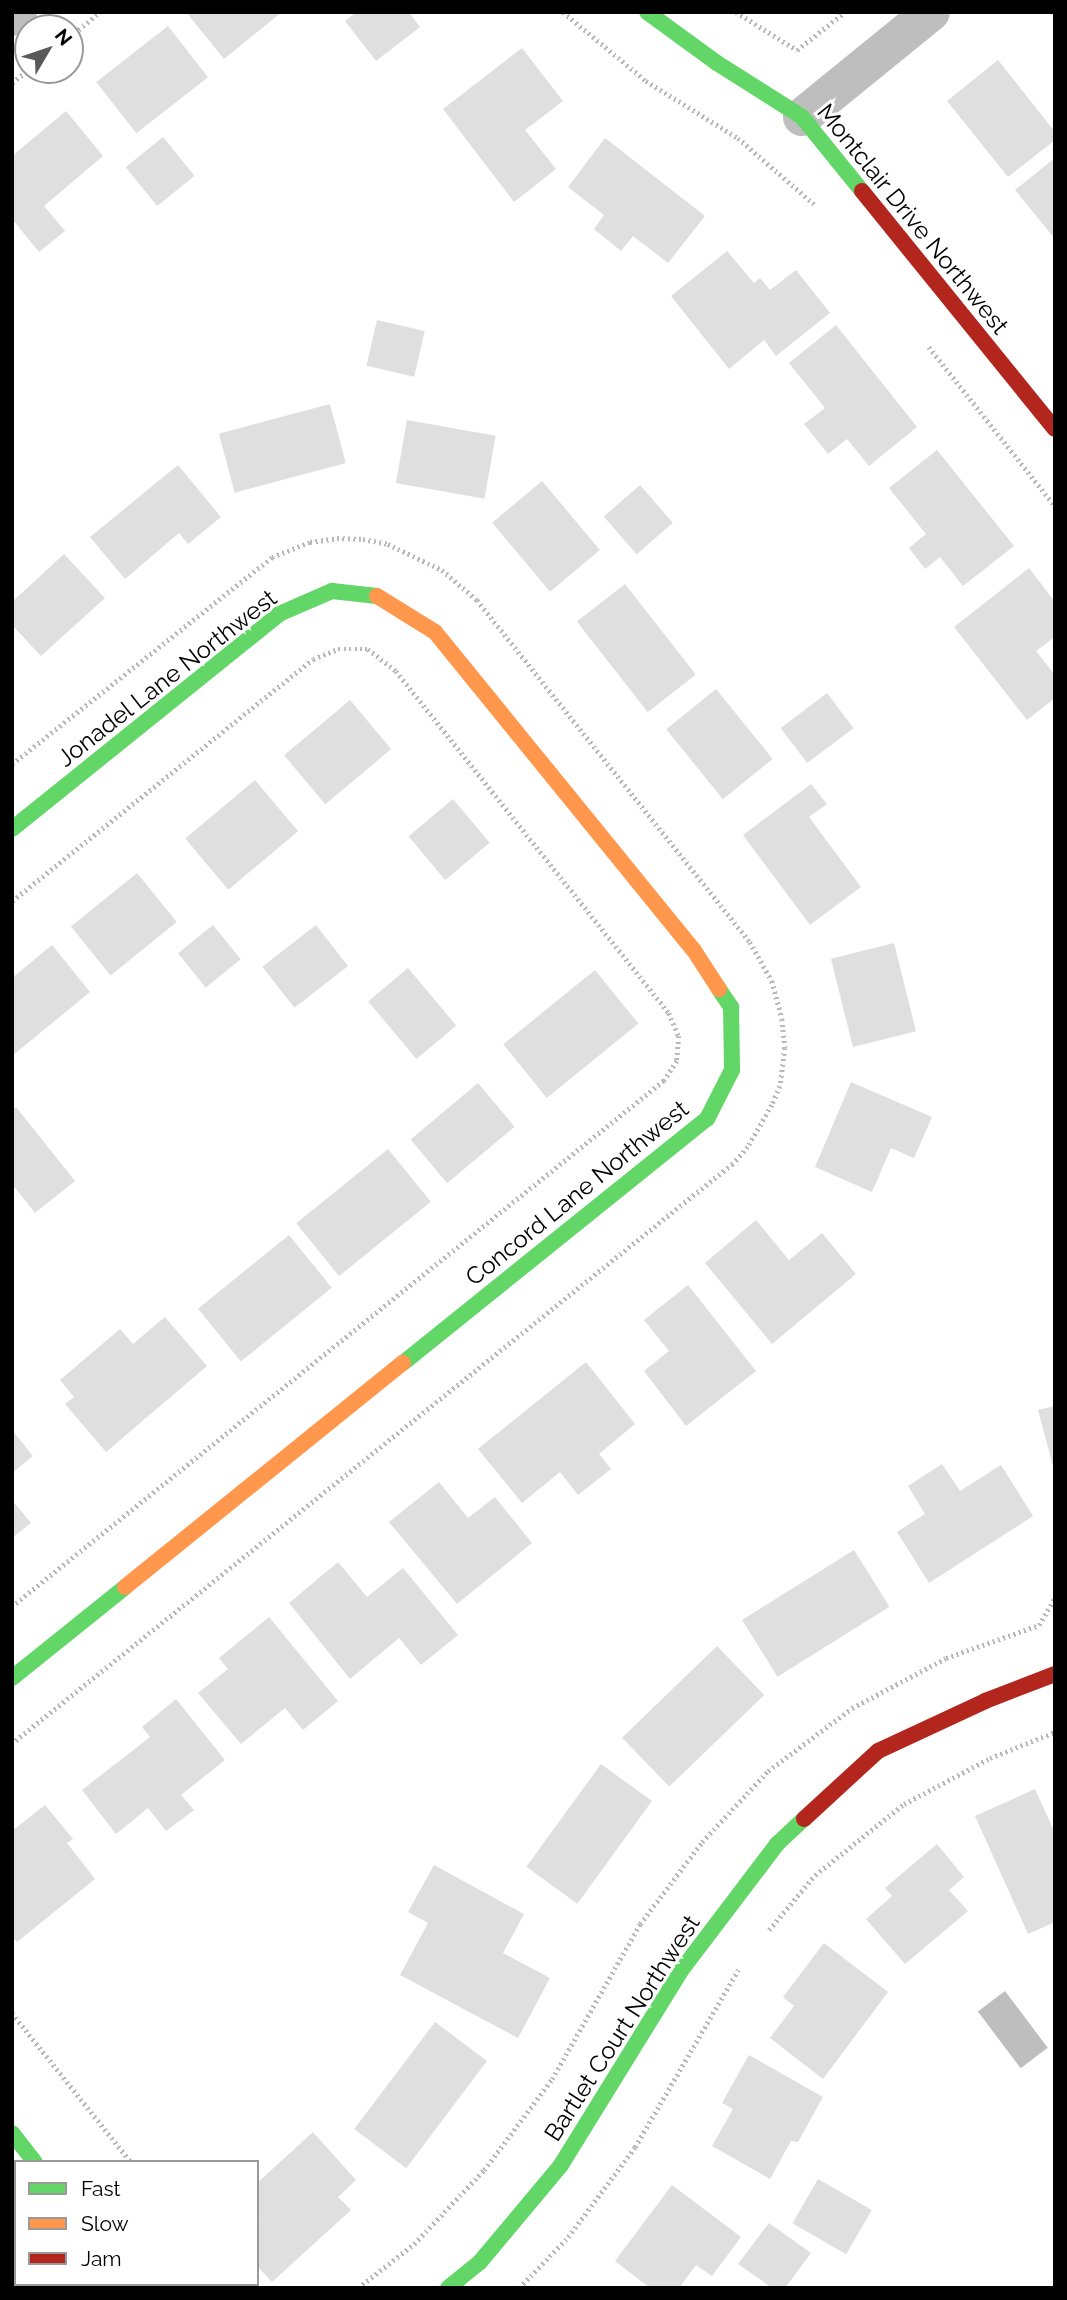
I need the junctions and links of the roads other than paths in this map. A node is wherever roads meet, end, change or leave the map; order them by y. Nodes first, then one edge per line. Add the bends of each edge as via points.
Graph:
1 (19, 12) edge
2 (647, 12) edge
3 (931, 12) edge
4 (12, 17) edge
5 (802, 117) junction
6 (1055, 429) edge
7 (435, 632) joint
8 (12, 829) edge
9 (1055, 1674) edge
10 (12, 1678) edge
11 (12, 2133) edge
12 (33, 2160) edge
13 (448, 2288) edge

1 - 4 street
2 - 5 street, Montclair Drive Northwest via 716,63
3 - 5 street
5 - 6 street, Montclair Drive Northwest
7 - 8 street, Jonadel Lane Northwest via 382,597 332,592 279,614
7 - 10 street, Concord Lane Northwest via 693,949 731,1007 732,1070 707,1119
9 - 13 street, Bartlet Court Northwest via 878,1751 777,1844 680,1972 561,2165 480,2262
11 - 12 street

